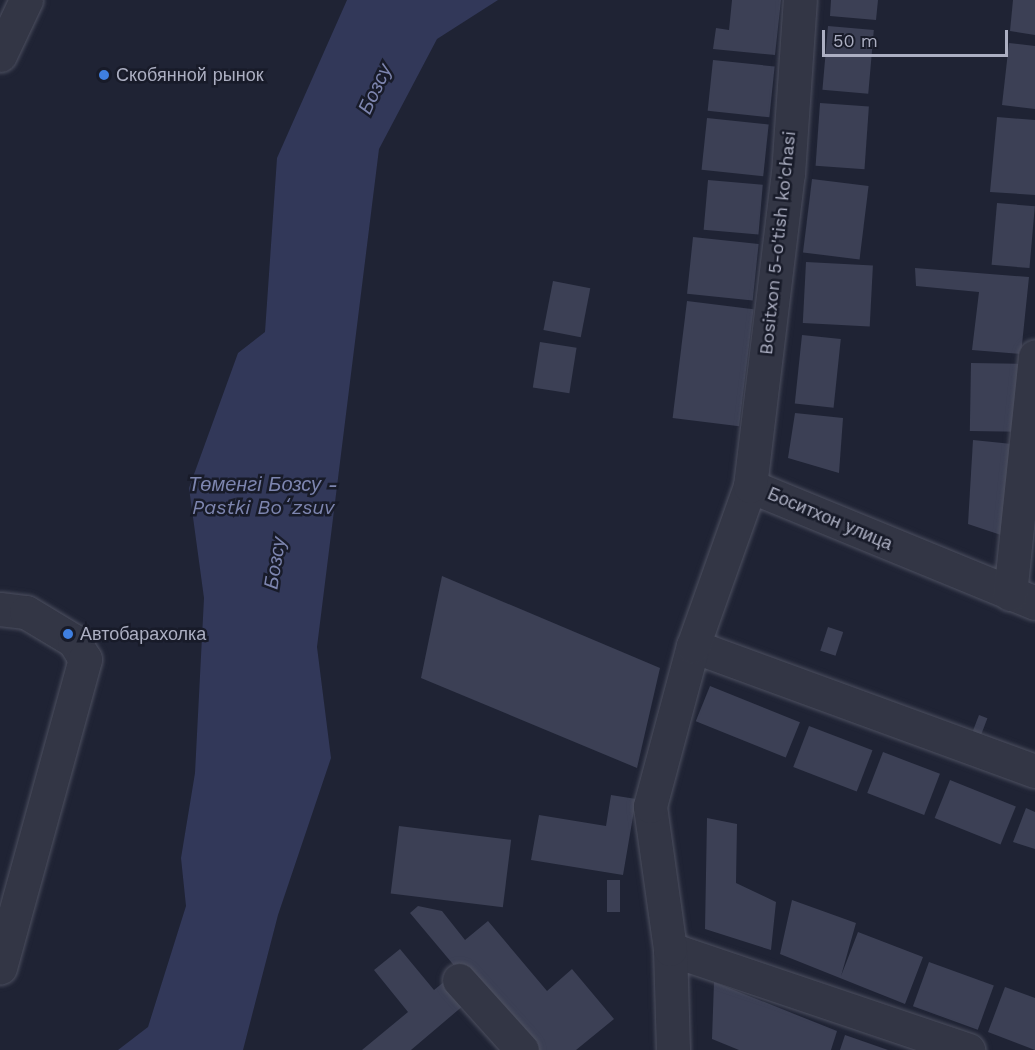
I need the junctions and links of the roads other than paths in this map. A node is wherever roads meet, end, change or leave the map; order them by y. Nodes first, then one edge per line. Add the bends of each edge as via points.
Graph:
1 (26, 0) edge
2 (800, 0) edge
3 (0, 55) edge
4 (1035, 356) edge
5 (750, 486) junction
6 (1023, 598) edge
7 (0, 609) edge
8 (693, 646) junction
9 (1035, 771) edge
10 (670, 949) junction
11 (0, 968) edge
12 (459, 980) dead end
13 (522, 1050) edge
14 (673, 1050) edge
15 (968, 1050) edge

1 - 3 street
2 - 5 street, Bositxon 5-o'tish ko'chasi via 788,174
4 - 6 street
5 - 6 street, Боситхон улица
5 - 8 street, Боситхон улица
7 - 11 street via 26,612 74,641 85,659
8 - 9 street
8 - 10 street, Боситхон улица via 650,806
10 - 14 street, Боситхон улица
10 - 15 street
12 - 13 street

